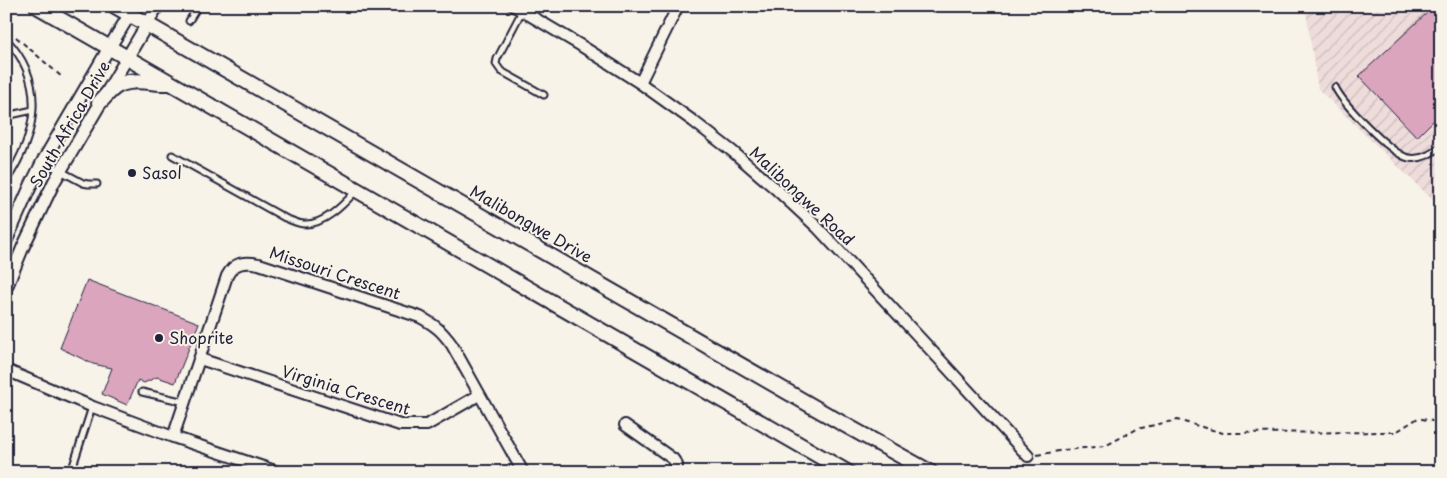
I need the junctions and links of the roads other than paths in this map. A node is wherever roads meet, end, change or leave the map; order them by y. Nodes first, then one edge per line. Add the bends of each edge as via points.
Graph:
1 (37, 6) edge
2 (115, 6) edge
3 (158, 6) edge
4 (198, 6) edge
5 (678, 6) edge
6 (518, 9) edge
7 (132, 10) edge
8 (189, 21) dead end
9 (147, 24) junction
10 (6, 39) edge
11 (108, 48) junction
12 (127, 58) junction
13 (170, 83) junction
14 (640, 83) junction
15 (1335, 87) dead end
16 (544, 95) dead end
17 (99, 103) junction
18 (33, 110) junction
19 (6, 116) edge
20 (1441, 146) edge
21 (172, 154) dead end
22 (43, 161) junction
23 (60, 170) junction
24 (6, 181) edge
25 (98, 184) dead end
26 (358, 190) junction
27 (6, 241) edge
28 (6, 288) edge
29 (200, 359) junction
30 (6, 370) edge
31 (142, 392) dead end
32 (480, 395) junction
33 (185, 402) junction
34 (93, 406) junction
35 (625, 425) dead end
36 (173, 437) junction
37 (1028, 456) road end
38 (71, 472) edge
39 (278, 472) edge
40 (523, 472) edge
41 (674, 472) edge
42 (847, 472) edge
43 (930, 472) edge

1 - 11 main road
2 - 7 main road, Malibongwe Drive
3 - 9 street
4 - 8 lane
5 - 14 street
6 - 14 street, Malibongwe Road
6 - 16 lane via 496,64 501,71
7 - 9 main road, Malibongwe Drive
7 - 11 street, South Africa Drive
9 - 12 street, South Africa Drive
9 - 43 main road, Malibongwe Drive
10 - 18 lane via 14,47 30,78
11 - 12 main road
11 - 22 street, South Africa Drive
12 - 13 main road
12 - 17 street, South Africa Drive
13 - 17 main road via 124,83
13 - 26 main road
14 - 37 street, Malibongwe Road via 732,151 817,227
15 - 20 lane via 1363,122 1403,156 1416,159
17 - 23 street, South Africa Drive
18 - 19 lane
18 - 24 lane via 29,136
21 - 26 lane via 285,218 302,224 325,218
22 - 23 lane
22 - 27 street, South Africa Drive
23 - 25 lane via 83,183
23 - 28 street, South Africa Drive
26 - 42 main road
29 - 32 street, Virginia Crescent via 400,425 426,425
29 - 32 street, Missouri Crescent via 228,273 239,264 249,262 430,322 452,345
29 - 33 street, Missouri Crescent
30 - 34 street
31 - 33 lane
32 - 40 street, Missouri Crescent
33 - 36 street, Missouri Crescent
34 - 36 street
34 - 38 lane
35 - 41 street via 676,461
36 - 39 street

